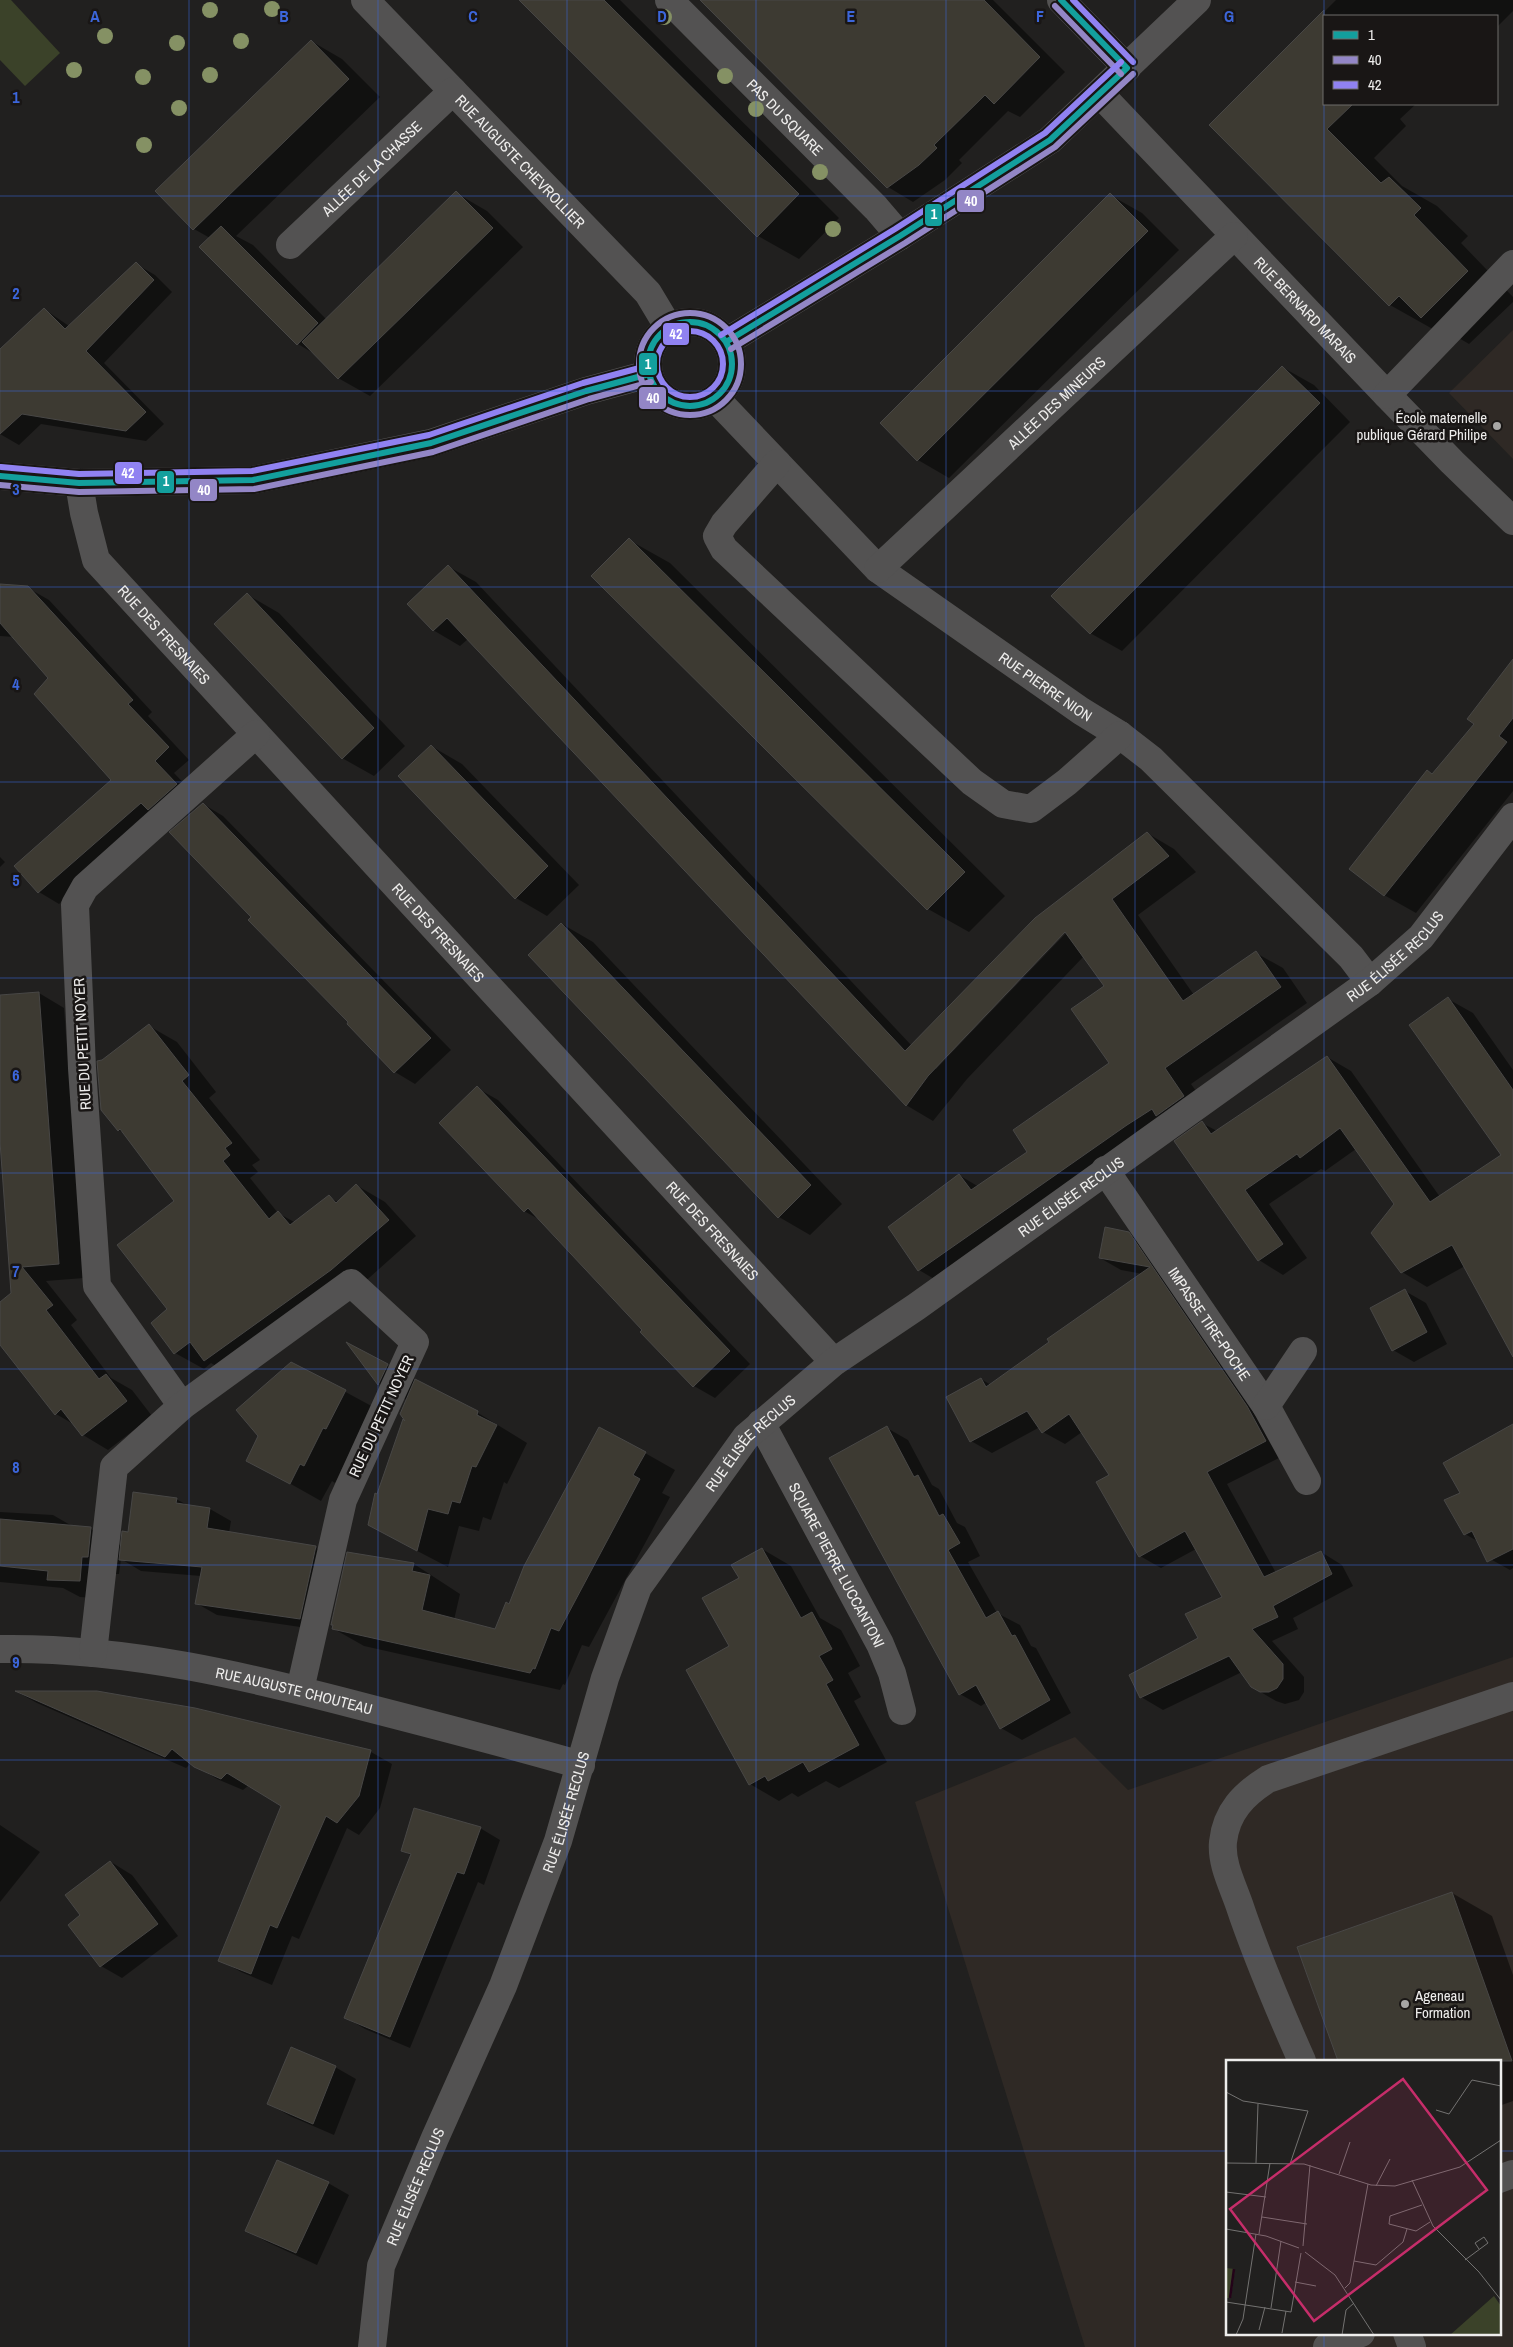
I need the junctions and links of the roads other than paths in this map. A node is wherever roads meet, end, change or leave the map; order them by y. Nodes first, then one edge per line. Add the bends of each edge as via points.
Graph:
1 (365, 0) edge
2 (669, 0) edge
3 (1061, 0) edge
4 (1197, 0) edge
5 (1127, 68) junction
6 (453, 91) junction
7 (1100, 94) junction
8 (900, 236) junction
9 (1234, 236) junction
10 (290, 246) dead end
11 (1513, 264) edge
12 (669, 328) junction
13 (726, 342) junction
14 (649, 374) junction
15 (1387, 395) junction
16 (715, 398) junction
17 (777, 462) junction
18 (0, 476) edge
19 (79, 483) junction
20 (1513, 521) edge
21 (878, 569) junction
22 (256, 734) junction
23 (1120, 735) junction
24 (1512, 820) edge
25 (1370, 982) junction
26 (1105, 1170) junction
27 (1303, 1351) dead end
28 (834, 1362) junction
29 (182, 1406) junction
30 (1266, 1406) junction
31 (761, 1423) junction
32 (1307, 1481) dead end
33 (0, 1649) edge
34 (93, 1653) junction
35 (300, 1690) junction
36 (1513, 1696) edge
37 (902, 1711) dead end
38 (581, 1764) junction
39 (1302, 2060) edge
40 (1513, 2174) edge
41 (1500, 2179) edge
42 (1359, 2334) edge
43 (1407, 2334) edge
44 (372, 2347) edge
45 (1327, 2347) edge
46 (1412, 2347) edge

1 - 6 street, RUE AUGUSTE CHEVROLLIER
2 - 8 street, PAS DU SQUARE
3 - 5 street
4 - 5 street
5 - 7 street
6 - 10 street, ALLÉE DE LA CHASSE
6 - 12 street, RUE AUGUSTE CHEVROLLIER via 648,293
7 - 8 street via 1050,140
7 - 9 street, RUE BERNARD MARAIS
8 - 13 street
9 - 15 street, RUE BERNARD MARAIS
9 - 21 street, ALLÉE DES MINEURS
11 - 15 street
12 - 13 street via 694,322 718,332
12 - 14 street via 658,336 651,348
13 - 16 street via 732,366 727,383
14 - 16 street via 655,387 676,404 703,404
14 - 19 street via 586,391 431,443 253,480
15 - 20 street, RUE BERNARD MARAIS
16 - 17 street, RUE PIERRE NION
17 - 21 street, RUE PIERRE NION
17 - 23 street via 724,524 717,536 724,549 972,782 1003,804 1031,809
18 - 19 street
19 - 22 street, RUE DES FRESNAIES via 96,560
21 - 23 street, RUE PIERRE NION
22 - 28 street, RUE DES FRESNAIES
22 - 29 street, RUE DU PETIT NOYER via 85,886 75,905 97,1286
23 - 25 street, RUE PIERRE NION via 1151,759 1351,957
24 - 25 street, RUE ÉLISÉE RECLUS via 1422,938
25 - 26 street, RUE ÉLISÉE RECLUS
26 - 28 street, RUE ÉLISÉE RECLUS via 916,1307
26 - 30 street, IMPASSE TIRE-POCHE
27 - 30 street
28 - 31 street, RUE ÉLISÉE RECLUS
29 - 34 street, RUE DU PETIT NOYER via 114,1467
29 - 35 street, RUE DU PETIT NOYER via 350,1283 415,1342 343,1500
30 - 32 street, IMPASSE TIRE-POCHE
31 - 37 street, SQUARE PIERRE LUCCANTONI via 880,1644
31 - 38 street, RUE ÉLISÉE RECLUS via 746,1437 638,1587 605,1678
33 - 34 street, RUE AUGUSTE CHOUTEAU via 41,1648
34 - 35 street, RUE AUGUSTE CHOUTEAU via 152,1659
35 - 38 street, RUE AUGUSTE CHOUTEAU
36 - 39 street via 1268,1779 1251,1789 1237,1804 1223,1842 1224,1862 1260,1964
38 - 44 street, RUE ÉLISÉE RECLUS via 558,1841 503,1986 434,2138 382,2266
40 - 41 street
42 - 45 street
43 - 46 street

